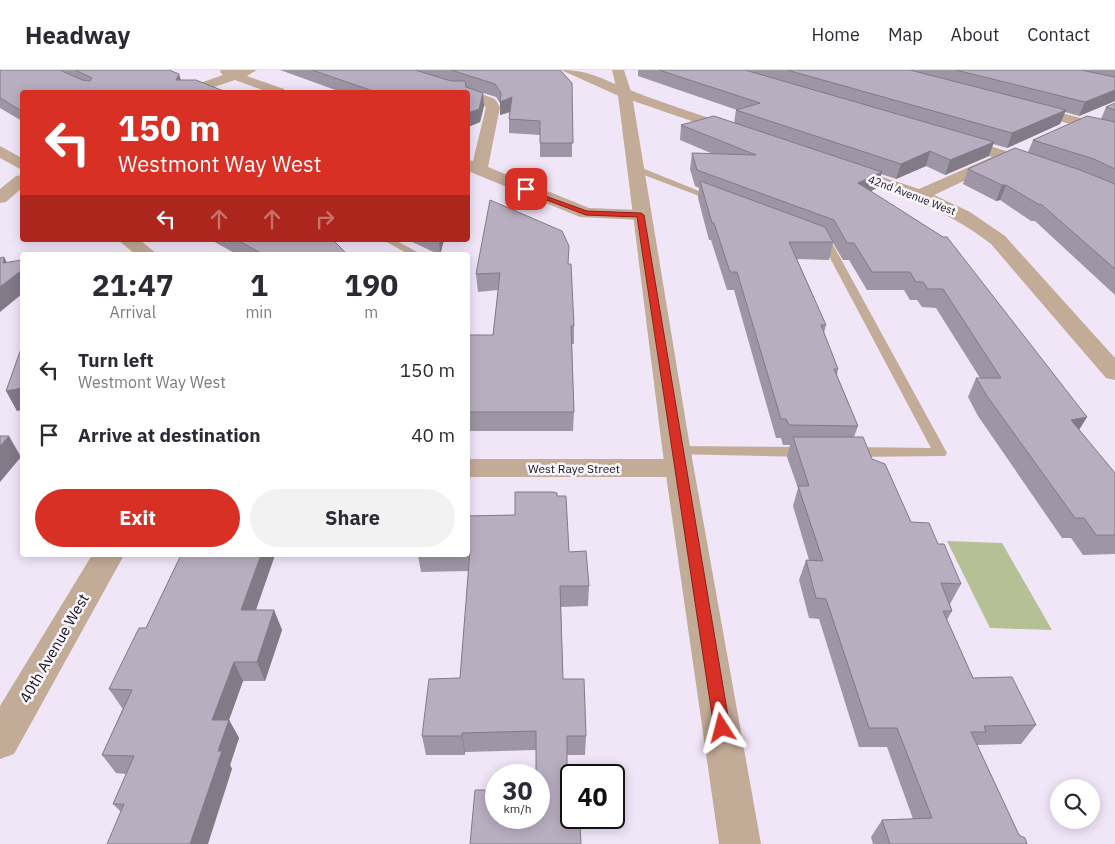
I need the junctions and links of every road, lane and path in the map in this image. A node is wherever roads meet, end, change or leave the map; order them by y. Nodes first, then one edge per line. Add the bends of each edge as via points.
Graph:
1 (220, 70) edge
2 (251, 70) edge
3 (567, 70) edge
4 (234, 75) junction
5 (621, 82) edge
6 (193, 90) edge
7 (274, 90) edge
8 (470, 95) edge
9 (1013, 104) edge
10 (1100, 114) edge
11 (1082, 122) junction
12 (1115, 132) edge
13 (1057, 133) edge
14 (944, 136) edge
15 (751, 137) edge
16 (1025, 148) dead end
17 (0, 150) edge
18 (1008, 155) junction
19 (826, 163) edge
20 (20, 164) edge
21 (473, 168) edge
22 (634, 168) junction
23 (1054, 172) edge
24 (20, 182) edge
25 (920, 195) junction
26 (0, 198) edge
27 (728, 204) edge
28 (641, 215) junction
29 (809, 234) edge
30 (131, 242) edge
31 (392, 242) edge
32 (144, 252) edge
33 (412, 252) edge
34 (1115, 373) edge
35 (823, 452) edge
36 (843, 452) edge
37 (679, 460) junction
38 (470, 468) edge
39 (107, 557) edge
40 (0, 741) edge
41 (740, 844) edge

1 - 4 street
2 - 4 street
3 - 5 street
4 - 6 street
4 - 7 street
5 - 15 street
5 - 22 street
8 - 21 street via 490,102 493,107
9 - 11 street
10 - 11 street
11 - 12 street
11 - 13 street
14 - 18 street
16 - 18 street
17 - 20 street
18 - 23 street
18 - 25 street
19 - 25 street, 42nd Avenue West
21 - 28 street via 586,213
22 - 27 lane
22 - 28 street
24 - 26 street
25 - 34 street, 42nd Avenue West via 962,214 998,240
28 - 37 street
29 - 36 lane via 826,241 940,453
30 - 32 street
31 - 33 lane
35 - 37 lane
37 - 38 street, West Raye Street
37 - 41 street
39 - 40 street, 40th Avenue West

